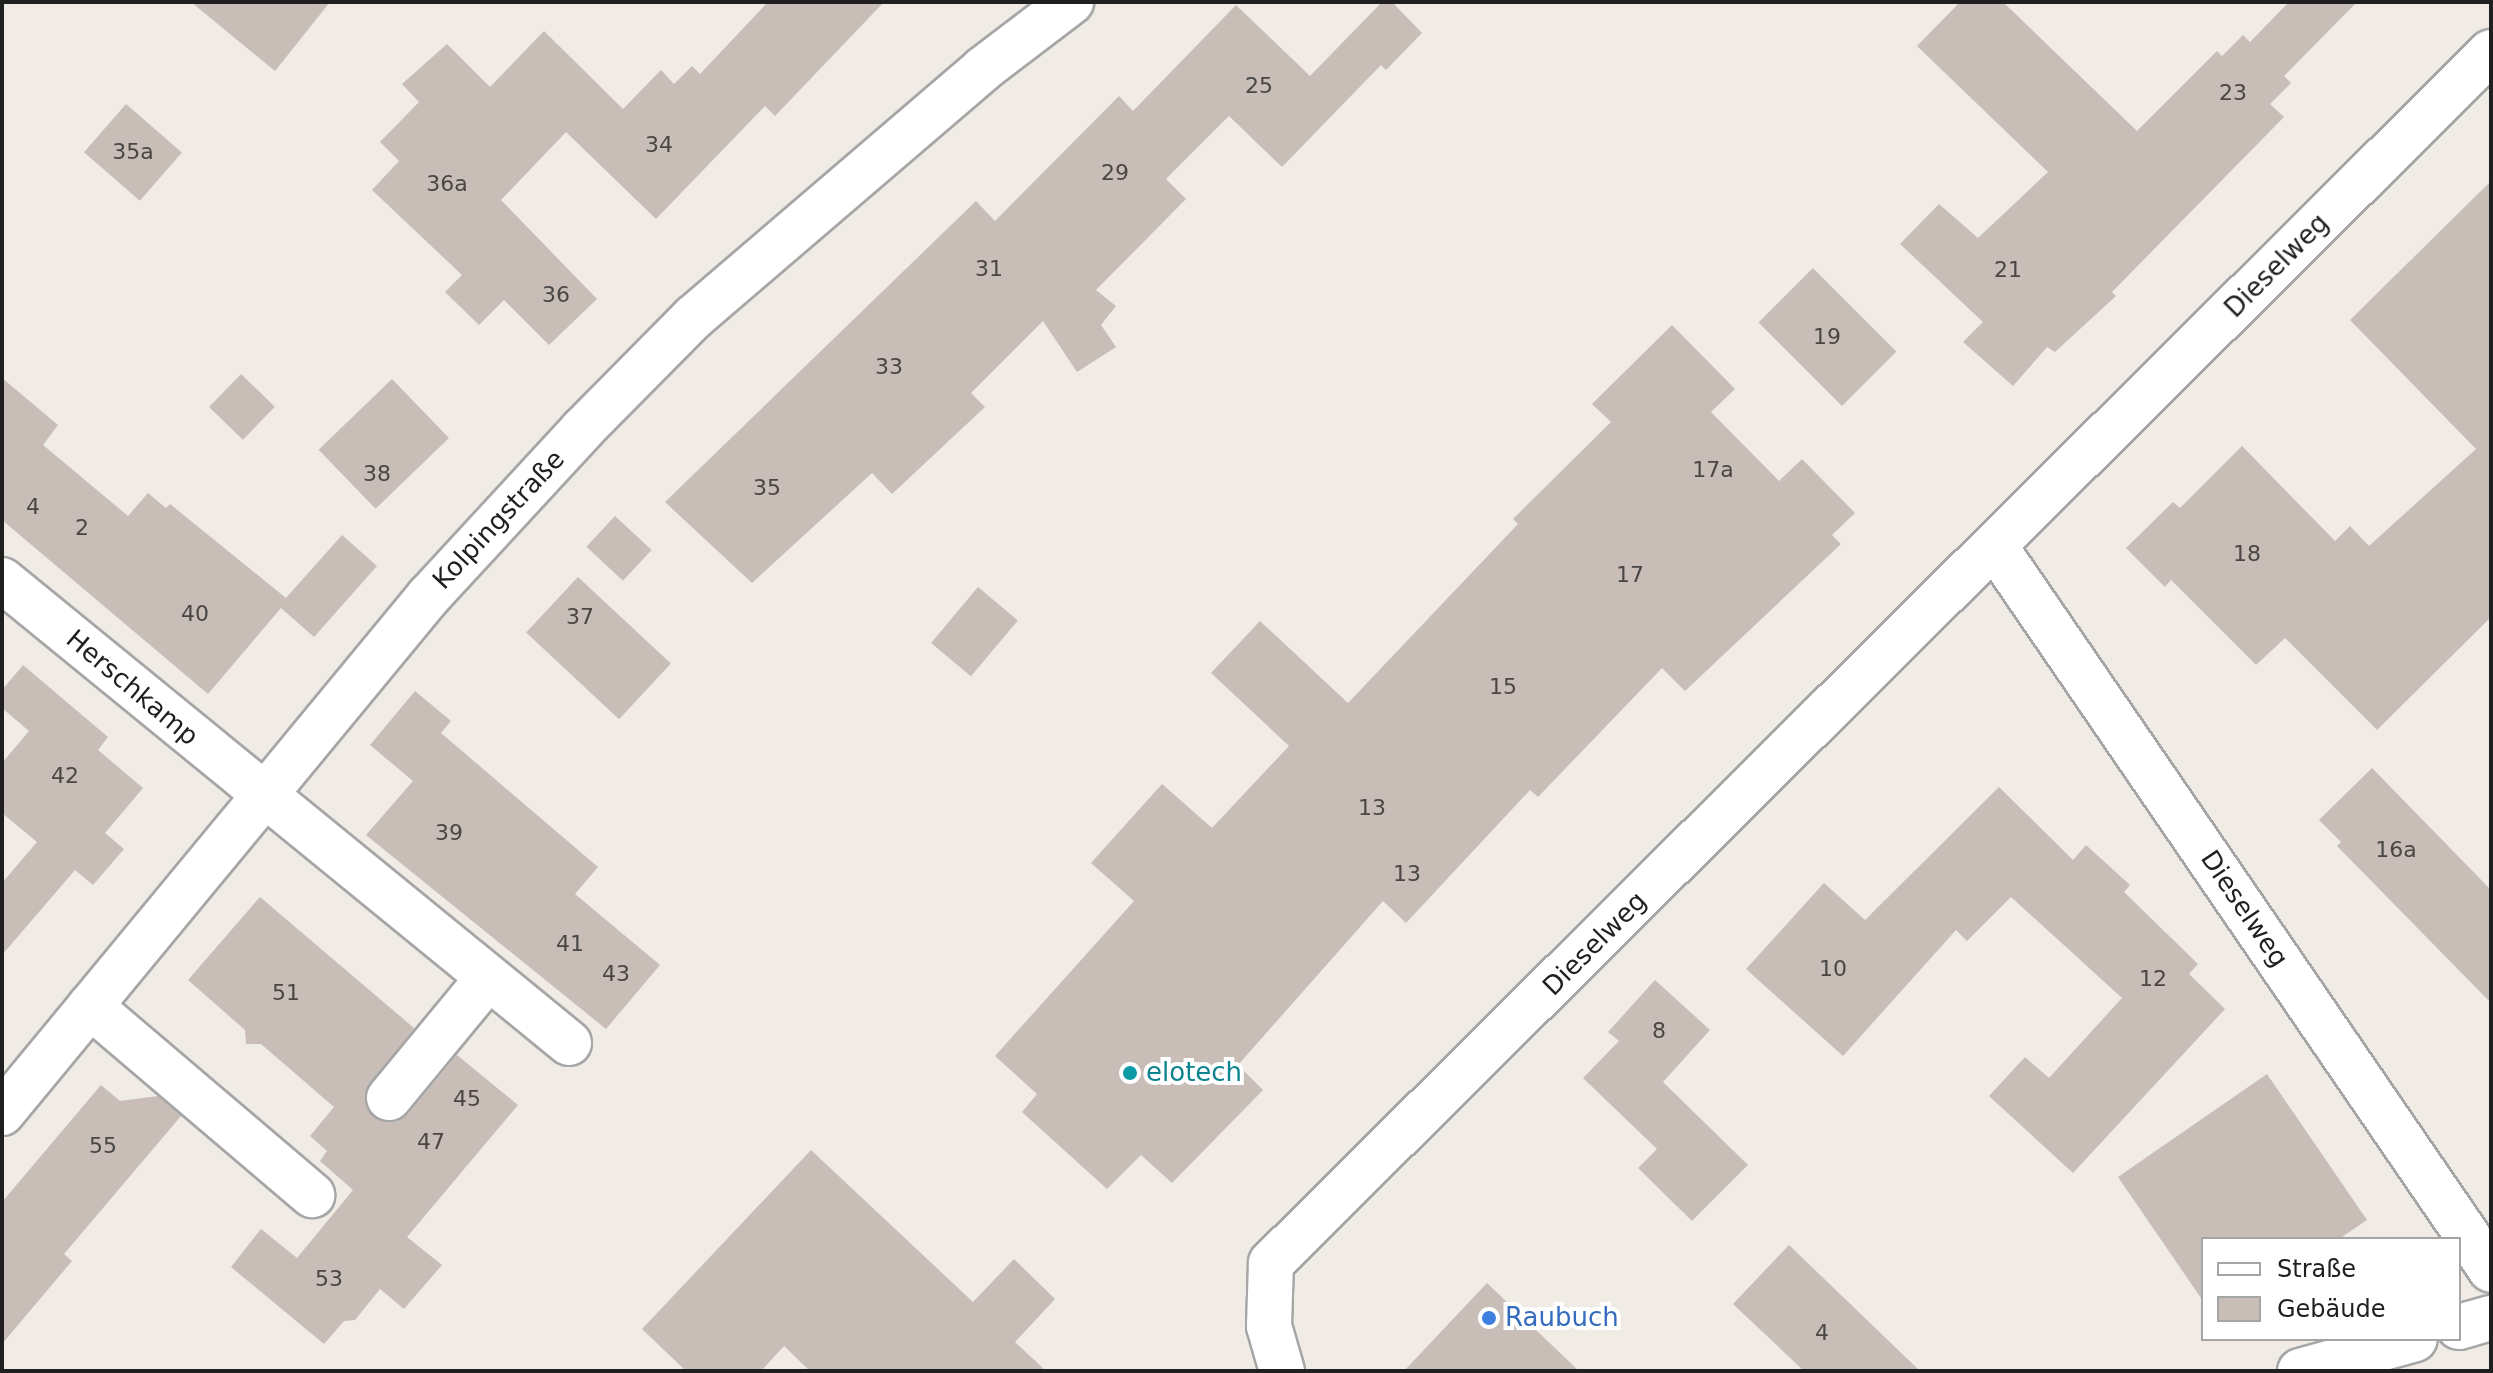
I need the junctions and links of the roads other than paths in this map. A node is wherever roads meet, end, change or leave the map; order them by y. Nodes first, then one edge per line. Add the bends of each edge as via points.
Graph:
1 (1071, 2) edge
2 (2491, 52) edge
3 (1996, 548) junction
4 (2, 580) edge
5 (262, 796) junction
6 (487, 979) junction
7 (90, 1006) junction
8 (569, 1043) dead end
9 (389, 1098) dead end
10 (2, 1113) edge
11 (312, 1195) dead end
12 (2491, 1270) edge
13 (2491, 1318) edge
14 (2461, 1326) edge
15 (2408, 1341) edge
16 (1282, 1371) edge
17 (2300, 1371) edge

1 - 5 street, Kolpingstraße via 983,69 694,317 429,596
2 - 3 street, Dieselweg
3 - 12 street, Dieselweg
3 - 16 street, Dieselweg via 1271,1263 1269,1326
4 - 5 street, Herschkamp
5 - 6 street, Herschkamp
5 - 7 street, Kolpingstraße
6 - 8 street, Herschkamp
6 - 9 street
7 - 10 street, Kolpingstraße
7 - 11 street
13 - 14 street
15 - 17 street

